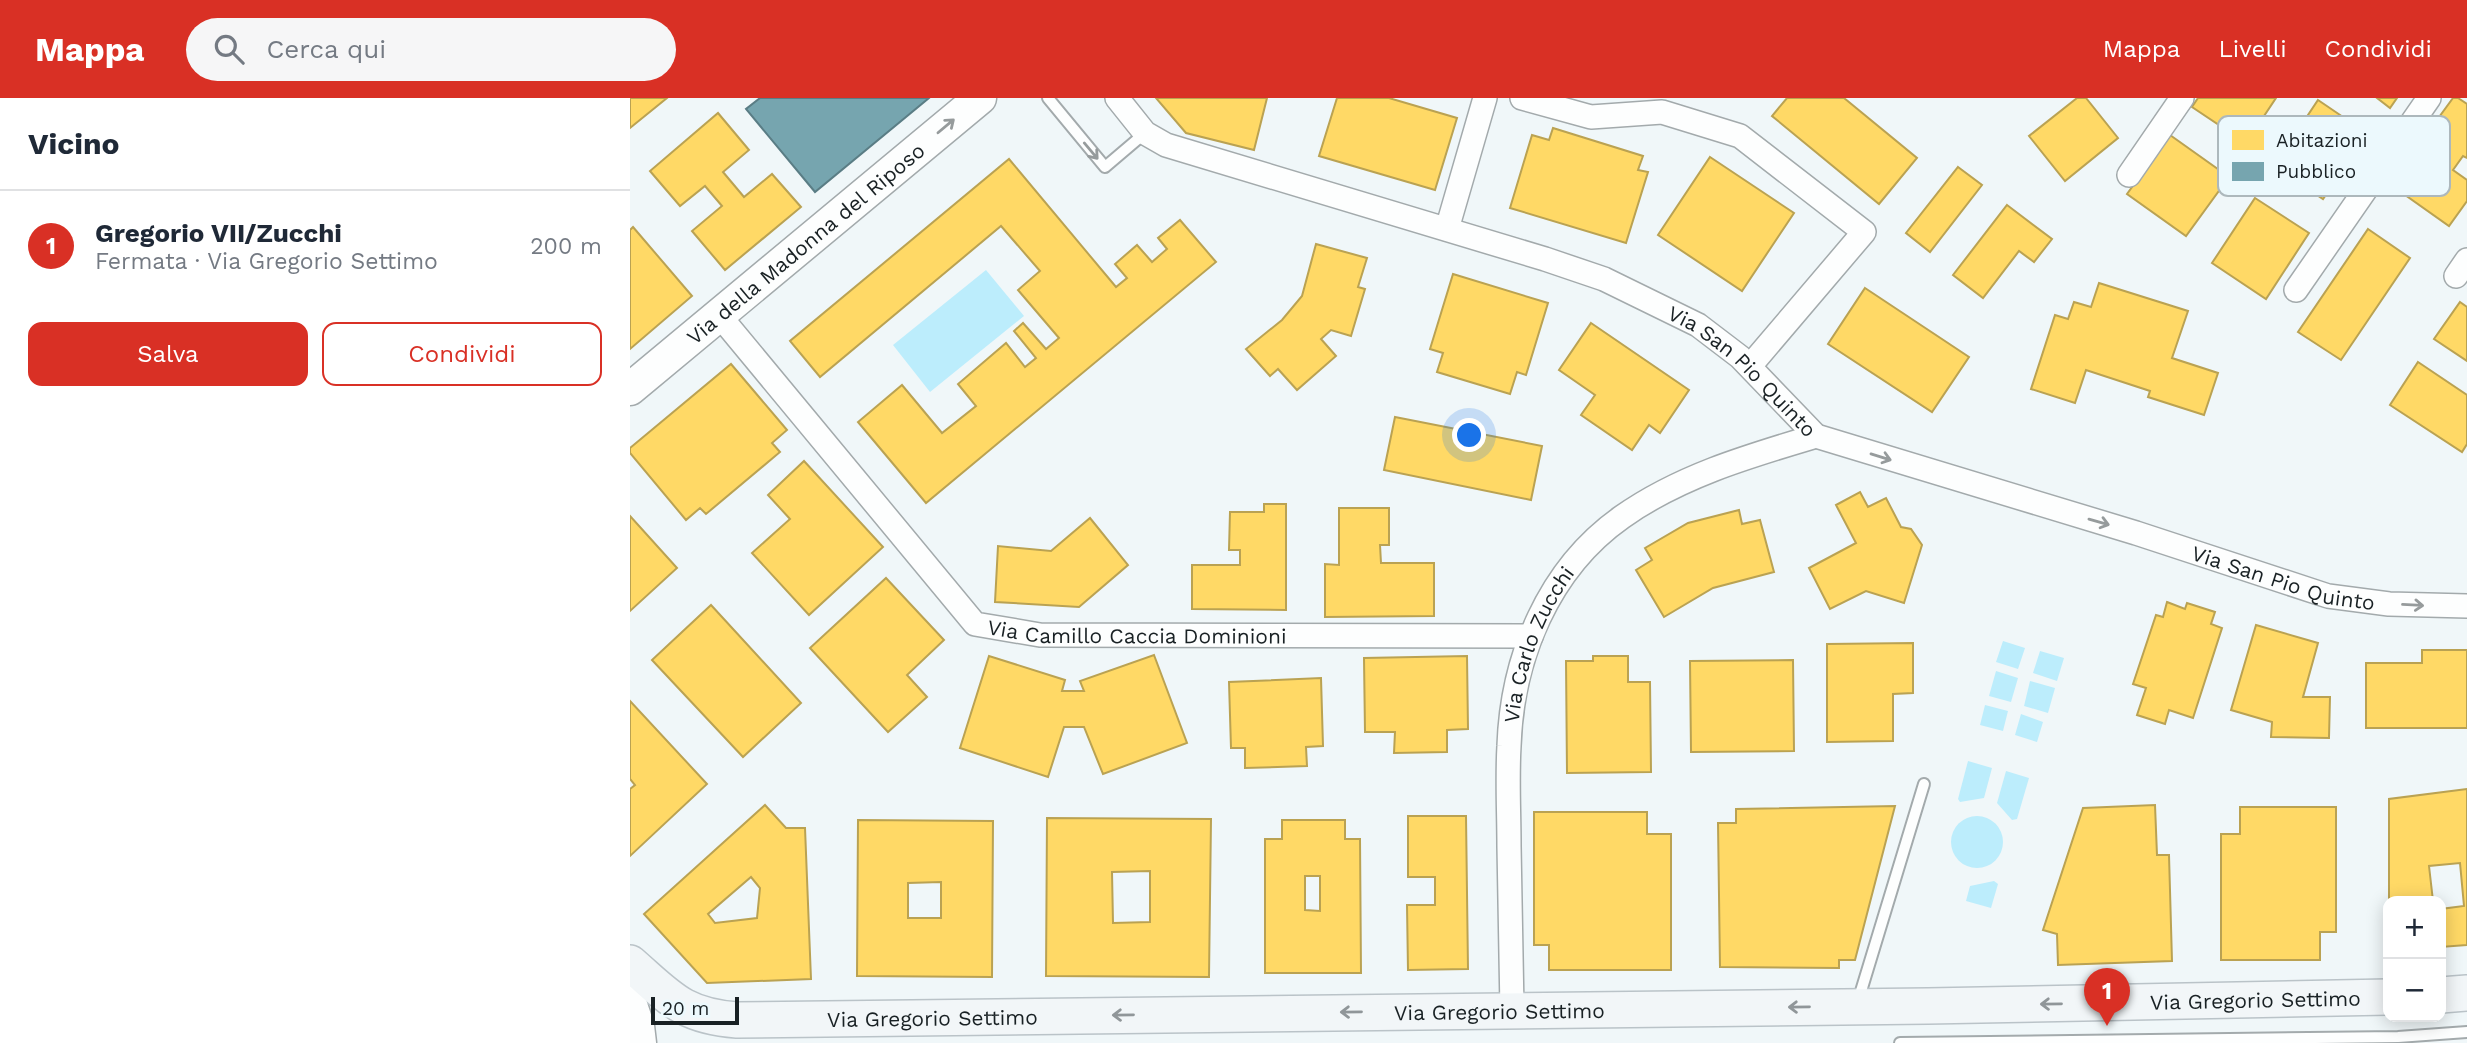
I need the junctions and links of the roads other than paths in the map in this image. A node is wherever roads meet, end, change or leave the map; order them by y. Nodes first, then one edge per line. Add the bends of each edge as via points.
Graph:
1 (980, 98) edge
2 (1048, 98) edge
3 (1117, 98) edge
4 (1485, 98) edge
5 (1522, 98) edge
6 (2182, 98) edge
7 (2429, 98) edge
8 (2417, 116) edge
9 (1145, 133) junction
10 (2129, 176) dead end
11 (2361, 196) edge
12 (1447, 229) junction
13 (2296, 290) dead end
14 (719, 315) junction
15 (1750, 366) junction
16 (630, 389) edge
17 (1816, 436) junction
18 (2467, 606) edge
19 (1531, 636) junction
20 (1924, 784) dead end
21 (630, 963) edge
22 (2467, 993) edge
23 (2446, 995) edge
24 (2383, 997) edge
25 (630, 1002) edge
26 (1856, 1007) junction
27 (1512, 1010) junction
28 (2467, 1032) edge
29 (640, 1041) edge
30 (1900, 1043) edge

14 -> 1 street, Via della Madonna del Riposo
2 -> 9 lane via 1105,167
3 - 9 street
4 - 12 street
5 - 15 street via 1591,117 1662,112 1740,135 1864,232
6 - 10 street
7 - 8 street
9 - 12 street, Via San Pio Quinto via 1166,145
11 - 13 street
12 - 15 street, Via San Pio Quinto via 1575,268 1646,298 1706,330
14 - 16 street, Via della Madonna del Riposo
14 - 19 street, Via Camillo Caccia Dominioni via 975,624 1040,635
15 - 17 street, Via San Pio Quinto
17 -> 18 street, Via San Pio Quinto via 2328,596 2389,604
17 - 19 street, Via Carlo Zucchi via 1707,471 1622,517 1584,549 1559,580
19 - 27 street, Via Carlo Zucchi via 1518,679 1509,744
20 - 26 lane
27 -> 21 main road, Via Gregorio Settimo via 737,1020 688,1010
22 - 23 main road
24 -> 26 main road, Via Gregorio Settimo
25 - 29 street
26 -> 27 main road, Via Gregorio Settimo
28 - 30 lane, Via Gregorio Settimo via 2398,1037

